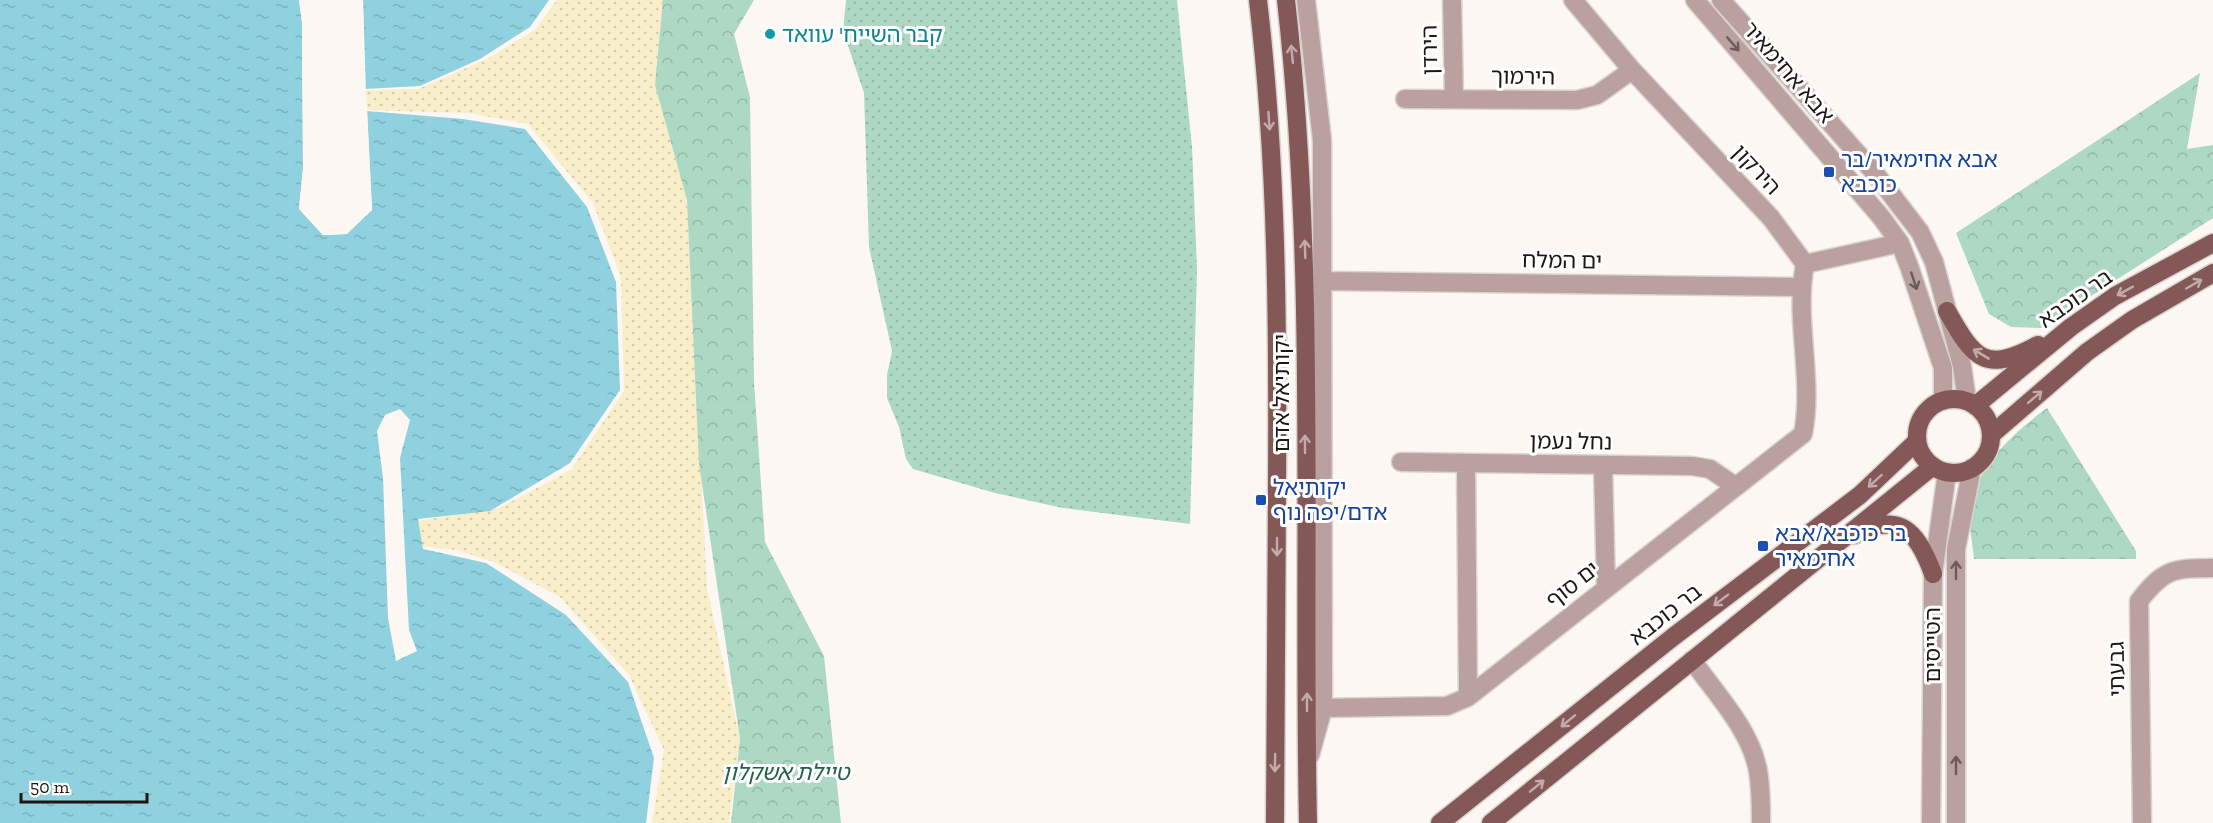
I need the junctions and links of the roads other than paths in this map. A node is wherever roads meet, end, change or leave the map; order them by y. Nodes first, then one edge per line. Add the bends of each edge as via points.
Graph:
1 (1258, 0) edge
2 (1286, 0) edge
3 (1306, 0) edge
4 (1452, 0) edge
5 (1573, 0) edge
6 (1695, 0) edge
7 (1721, 0) edge
8 (1632, 70) junction
9 (1405, 99) dead end
10 (1454, 99) junction
11 (1900, 243) junction
12 (2213, 243) edge
13 (1804, 264) junction
14 (2213, 273) edge
15 (1324, 281) junction
16 (1800, 287) junction
17 (1947, 312) junction
18 (2072, 327) junction
19 (1943, 401) junction
20 (1971, 403) junction
21 (1991, 435) junction
22 (1917, 441) junction
23 (1401, 462) dead end
24 (1466, 464) junction
25 (1602, 466) junction
26 (1972, 468) junction
27 (1940, 469) junction
28 (1735, 486) junction
29 (1824, 551) junction
30 (2213, 568) edge
31 (1933, 574) junction
32 (1606, 588) junction
33 (1692, 660) junction
34 (1468, 697) junction
35 (1323, 708) junction
36 (1307, 765) junction
37 (1275, 823) edge
38 (1308, 823) edge
39 (1440, 823) edge
40 (1491, 823) edge
41 (1761, 823) edge
42 (1931, 823) edge
43 (1956, 823) edge
44 (2142, 823) edge

1 -> 37 main road, יקותיאל אדם via 1267,92 1276,293
36 -> 2 main road, יקותיאל אדם via 1305,253 1296,92
3 - 15 street via 1322,140
4 - 10 street, הירדן
5 - 8 street, הירקון
6 -> 11 street, אבא אחימאיר
7 - 17 street, אבא אחימאיר via 1874,172 1920,232 1934,262
8 - 10 street, הירמוך via 1597,95 1577,100
8 - 13 street, הירקון via 1770,218
9 - 10 street, הירמוך
11 - 13 street
11 -> 19 street, אבא אחימאיר via 1942,368
12 -> 18 main road, בר כוכבא via 2115,296
13 - 16 street
21 -> 14 main road via 2114,333
15 - 16 street, ים המלח
15 - 35 street
16 - 28 street, ים סוף via 1808,411 1803,434
18 -> 17 main road via 2001,361 1987,359 1964,343
17 - 20 street, אבא אחימאיר
18 - 20 main road, בר כוכבא
19 - 20 main road
19 - 22 main road via 1924,415
20 - 21 main road via 1985,416
21 - 26 main road via 1985,456
22 - 27 main road via 1923,456
22 -> 39 main road, בר כוכבא via 1860,495 1673,637
23 - 24 street, נחל נעמן
24 - 25 street, נחל נעמן
24 - 34 street
25 - 28 street, נחל נעמן via 1692,466 1710,469
25 - 32 street
26 - 27 main road via 1958,472
43 -> 26 street, הטייסים via 1956,549
27 - 29 main road
27 - 31 street, הטייסים
28 - 32 street, ים סוף
29 - 31 main road via 1869,527 1890,524 1916,536
29 - 33 main road
30 - 44 street, גבעתי via 2181,568 2157,579 2139,601
31 - 42 street, הטייסים
32 - 34 street, ים סוף
40 -> 33 main road
33 - 41 street via 1752,751 1758,771
34 - 35 street, ים סוף via 1447,706
35 - 36 street
36 - 38 main road, יקותיאל אדם

